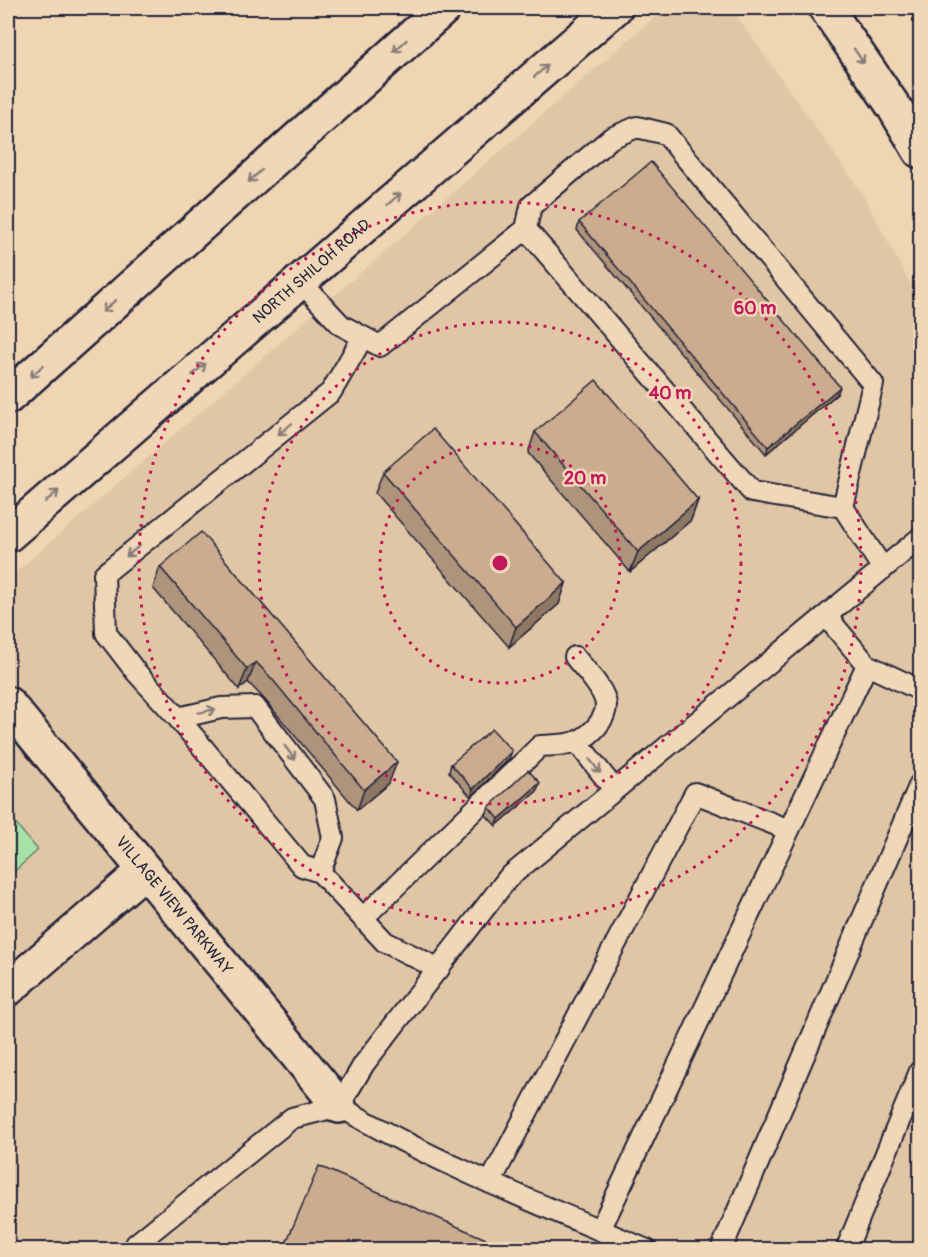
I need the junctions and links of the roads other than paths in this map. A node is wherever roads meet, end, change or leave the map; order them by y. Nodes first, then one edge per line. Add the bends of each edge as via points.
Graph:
1 (444, 8) edge
2 (615, 8) edge
3 (826, 8) edge
4 (921, 151) edge
5 (526, 229) junction
6 (300, 280) junction
7 (363, 337) junction
8 (8, 397) edge
9 (843, 507) junction
10 (8, 535) edge
11 (921, 538) edge
12 (883, 569) junction
13 (826, 616) junction
14 (575, 657) dead end
15 (867, 665) junction
16 (921, 690) edge
17 (8, 704) edge
18 (178, 718) junction
19 (577, 742) junction
20 (921, 784) edge
21 (614, 789) junction
22 (789, 830) junction
23 (144, 871) junction
24 (320, 872) junction
25 (363, 918) junction
26 (439, 969) junction
27 (8, 989) edge
28 (921, 1071) edge
29 (339, 1106) junction
30 (490, 1183) junction
31 (600, 1230) junction
32 (134, 1250) edge
33 (647, 1250) edge
34 (721, 1250) edge
35 (846, 1250) edge

1 -> 8 main road
6 -> 2 main road, NORTH SHILOH ROAD
3 -> 4 main road
5 - 7 lane via 380,346
5 - 9 lane via 752,492
5 - 9 lane via 531,206 611,138 637,126 666,134 873,384
6 - 7 lane via 341,325
10 -> 6 main road, NORTH SHILOH ROAD
7 -> 18 lane via 331,392 104,574 106,633
9 - 12 lane
11 - 12 lane
12 - 13 lane
13 - 15 lane
13 - 21 lane
14 - 19 lane via 606,704 596,728
15 - 16 lane
15 - 22 lane
17 - 23 main road, VILLAGE VIEW PARKWAY
18 - 24 lane via 302,866
18 -> 24 lane via 221,708 255,707 325,799 333,838
19 -> 21 lane
19 - 25 lane via 540,746
20 - 34 lane
21 - 26 lane via 508,878
22 - 30 lane via 695,793
22 - 31 lane
23 - 27 main road
23 - 29 main road, VILLAGE VIEW PARKWAY
24 - 25 lane
25 - 26 lane via 385,942
26 - 29 lane via 364,1064
28 - 35 lane
29 - 30 lane via 388,1135
29 - 32 lane via 292,1118 136,1244
30 - 31 lane
31 - 33 lane

